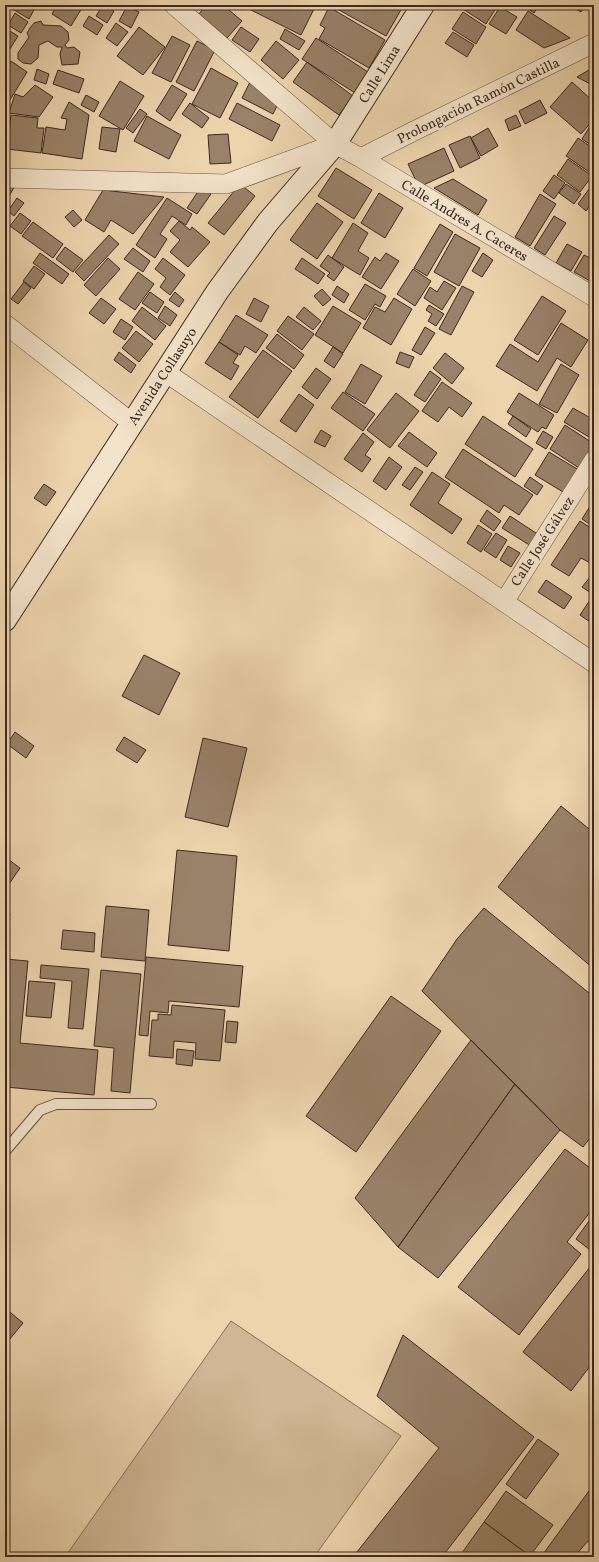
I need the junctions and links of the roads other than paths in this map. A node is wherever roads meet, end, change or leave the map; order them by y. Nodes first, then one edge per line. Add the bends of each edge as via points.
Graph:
1 (174, 5) edge
2 (423, 5) edge
3 (594, 43) edge
4 (334, 144) junction
5 (362, 158) junction
6 (5, 178) edge
7 (594, 297) edge
8 (5, 324) edge
9 (165, 372) junction
10 (132, 423) junction
11 (594, 460) edge
12 (504, 602) junction
13 (5, 620) edge
14 (594, 663) edge
15 (151, 1104) dead end
16 (5, 1151) edge

1 - 4 street, Calle Andres A. Caceres
2 - 4 street, Calle Lima
3 - 5 street, Prolongación Ramón Castilla
4 - 5 street, Calle Andres A. Caceres
4 - 6 street via 226,184
4 - 9 street, Avenida Collasuyo via 268,222 217,292
5 - 7 street, Calle Andres A. Caceres
8 - 10 street
9 - 10 street, Avenida Collasuyo
9 - 12 street
10 - 13 street, Avenida Collasuyo
11 - 12 street, Calle José Gálvez
12 - 14 street
15 - 16 lane via 56,1104 40,1110

